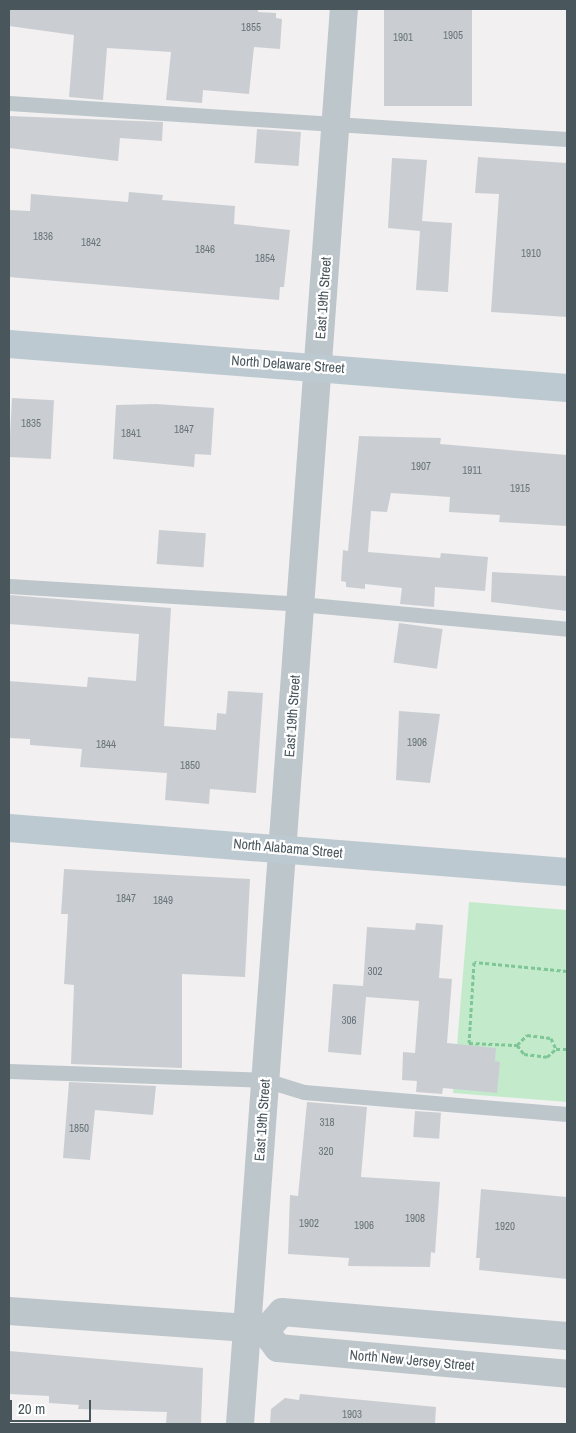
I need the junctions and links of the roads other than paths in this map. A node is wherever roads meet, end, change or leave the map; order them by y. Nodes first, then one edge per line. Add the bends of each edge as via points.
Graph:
1 (344, 9) edge
2 (9, 103) edge
3 (335, 124) junction
4 (567, 139) edge
5 (9, 344) edge
6 (318, 366) junction
7 (567, 388) edge
8 (9, 586) edge
9 (300, 604) junction
10 (567, 629) edge
11 (9, 828) edge
12 (282, 848) junction
13 (567, 872) edge
14 (9, 1071) edge
15 (265, 1080) junction
16 (567, 1114) edge
17 (9, 1311) edge
18 (256, 1329) junction
19 (567, 1336) edge
20 (567, 1374) edge
21 (240, 1424) edge

1 - 3 street, East 19th Street
2 - 3 lane
3 - 4 lane via 353,122
3 - 6 street, East 19th Street
5 - 6 main road, North Delaware Street
6 - 7 main road, North Delaware Street
6 - 9 street, East 19th Street
8 - 9 lane
9 - 10 lane
9 - 12 street, East 19th Street
11 - 12 main road, North Alabama Street
12 - 13 main road, North Alabama Street
12 - 15 street, East 19th Street
14 - 15 lane
15 - 16 lane via 304,1092
15 - 18 street, East 19th Street
17 - 18 street
18 - 19 street via 282,1312
18 - 20 street, North New Jersey Street via 278,1348
18 - 21 street, East 19th Street

